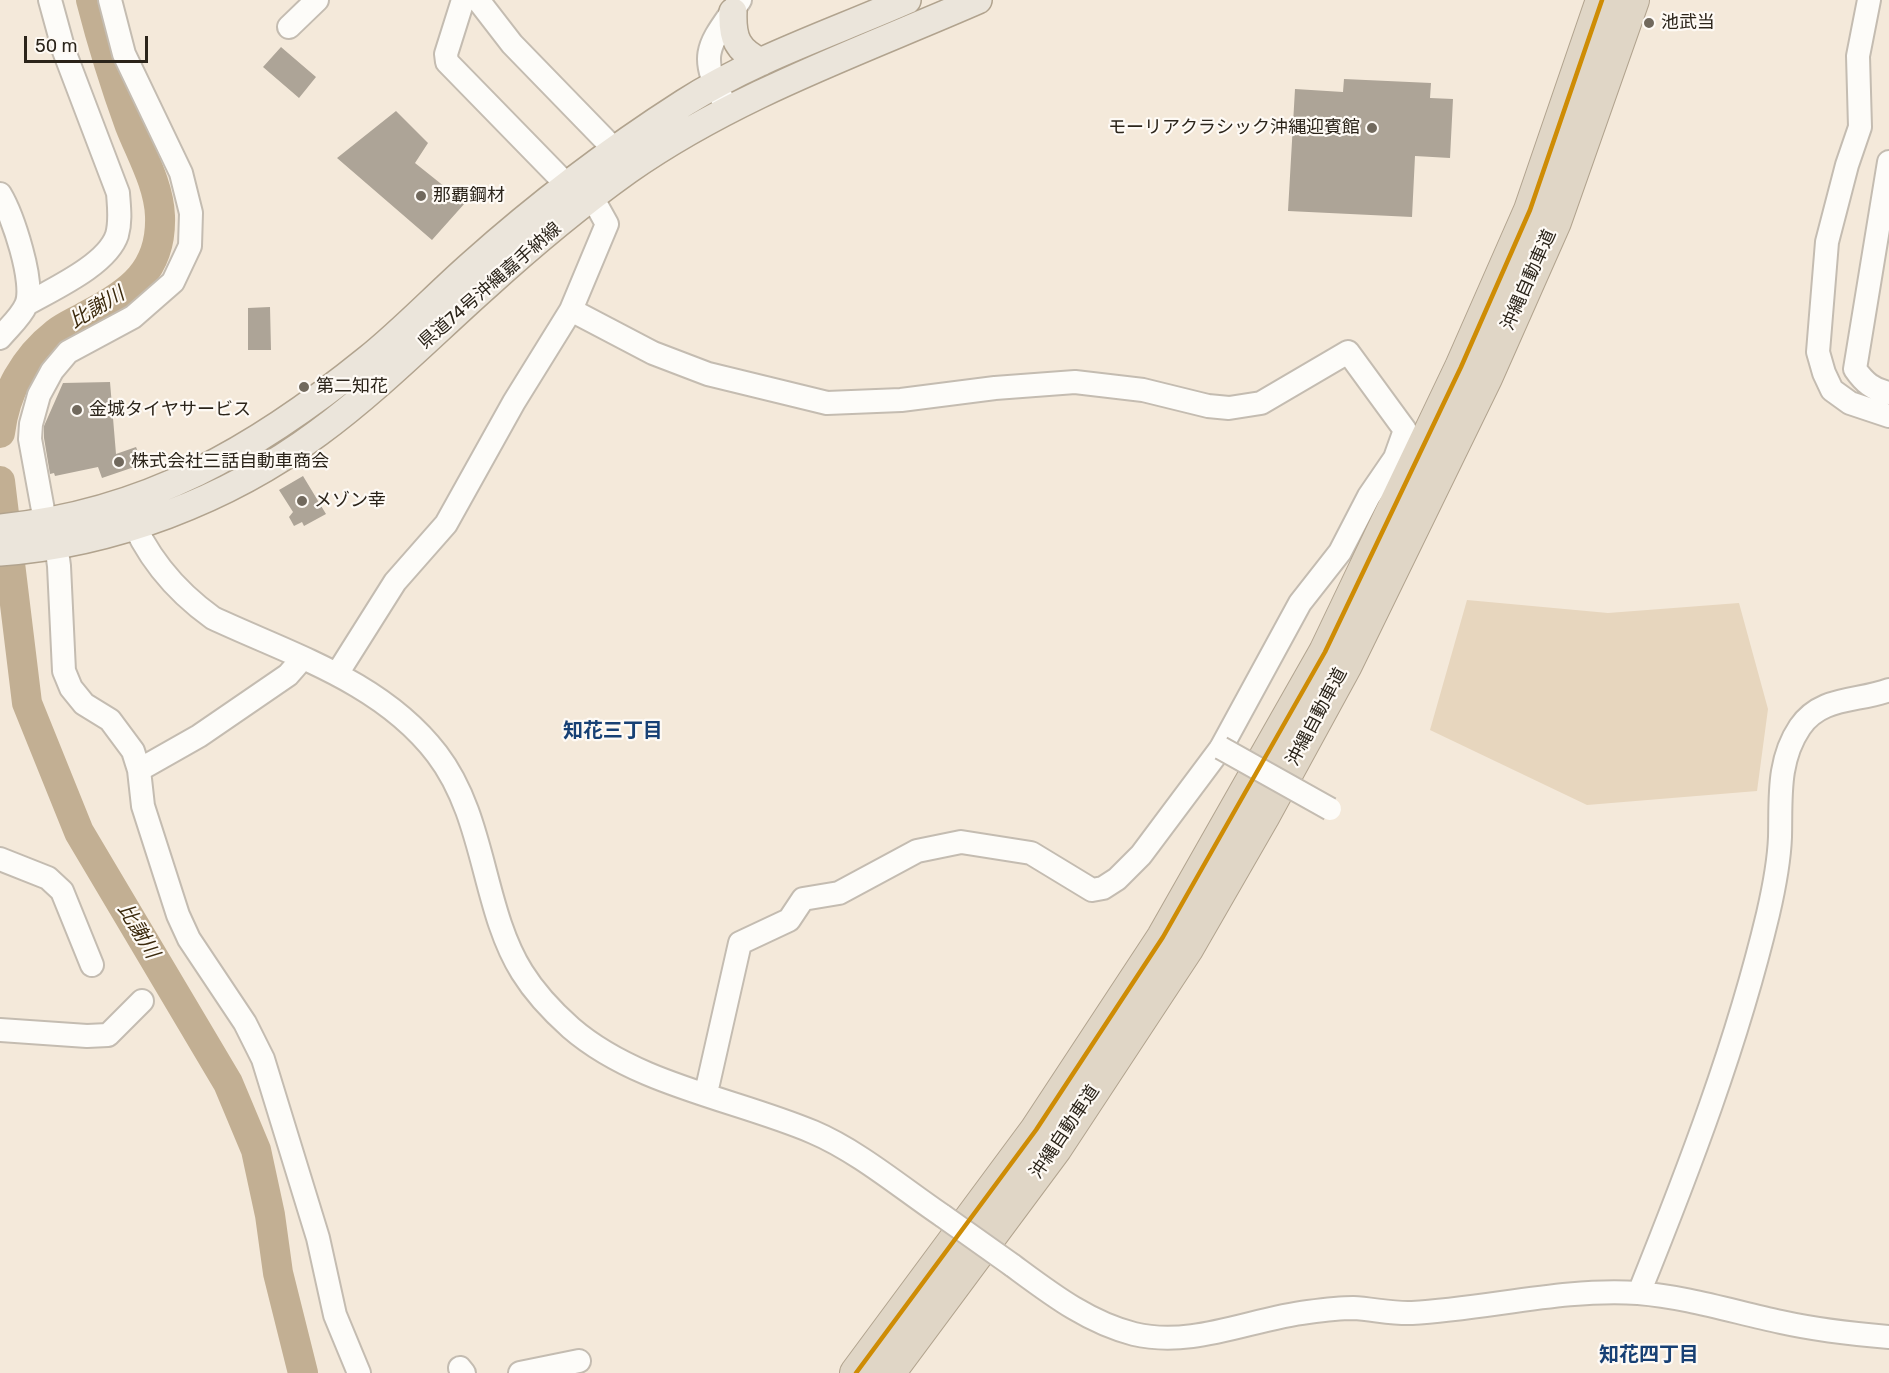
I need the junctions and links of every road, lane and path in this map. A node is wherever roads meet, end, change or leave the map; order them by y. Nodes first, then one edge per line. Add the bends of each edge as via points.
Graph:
1 (50, 0) edge
2 (110, 0) edge
3 (316, 0) edge
4 (463, 0) edge
5 (478, 0) edge
6 (907, 0) edge
7 (978, 0) edge
8 (1602, 0) edge
9 (1633, 0) edge
10 (1869, 0) edge
11 (738, 3) edge
12 (289, 27) dead end
13 (761, 62) junction
14 (714, 85) junction
15 (728, 109) junction
16 (616, 151) junction
17 (1889, 162) edge
18 (568, 186) junction
19 (0, 194) edge
20 (592, 197) junction
21 (1886, 201) edge
22 (27, 304) junction
23 (571, 310) junction
24 (0, 338) edge
25 (1889, 393) edge
26 (1889, 416) edge
27 (130, 514) junction
28 (0, 528) edge
29 (46, 533) junction
30 (0, 552) edge
31 (302, 659) junction
32 (337, 674) junction
33 (1889, 690) edge
34 (1221, 748) junction
35 (139, 770) junction
36 (1330, 809) dead end
37 (0, 859) edge
38 (92, 965) dead end
39 (142, 1001) dead end
40 (0, 1030) edge
41 (706, 1094) junction
42 (1639, 1293) junction
43 (1889, 1337) edge
44 (579, 1361) dead end
45 (360, 1373) edge
46 (520, 1373) edge
47 (856, 1373) edge
48 (889, 1373) edge

1 - 22 street via 64,51 118,193 120,217 116,237 107,252 91,266
2 - 29 street via 124,54 181,173 191,213 190,246 173,282 133,317 68,352 39,395 31,424 31,446
3 - 12 street
4 - 18 street via 447,62
5 - 16 street via 512,44
6 - 13 main road, 県道74号沖縄嘉手納線
7 - 15 main road, 県道74号沖縄嘉手納線
8 - 47 highway, 沖縄自動車道 via 1530,210 1461,367 1325,652 1163,937 1036,1130
9 - 48 highway, 沖縄自動車道 via 1555,222 1486,378 1413,531 1296,756 1187,949 1056,1148
10 - 26 street via 1858,56 1860,127 1827,242 1818,352 1832,390 1850,403
11 - 13 main road via 732,32 745,54
11 - 14 street via 709,50 708,68
13 - 14 main road, 県道74号沖縄嘉手納線
14 - 15 street
14 - 16 main road, 県道74号沖縄嘉手納線
15 - 20 main road, 県道74号沖縄嘉手納線 via 628,170
16 - 18 main road, 県道74号沖縄嘉手納線
17 - 21 street
18 - 27 main road, 県道74号沖縄嘉手納線 via 480,258 370,358 307,406 232,456
19 - 22 street via 28,273
20 - 23 street via 607,224
20 - 27 main road, 県道74号沖縄嘉手納線 via 320,432 220,491
21 - 25 street via 1855,369 1863,381
22 - 24 street
23 - 32 street via 446,524 395,582
23 - 34 street via 653,353 708,374 827,403 902,400 1075,382 1143,390 1229,408 1261,403 1348,352 1405,430 1395,458 1369,496 1340,552 1300,603
27 - 29 main road, 県道74号沖縄嘉手納線
27 - 31 street via 154,561 194,604 213,618
28 - 29 main road, 県道74号沖縄嘉手納線
29 - 30 main road, 県道74号沖縄嘉手納線
29 - 35 street via 59,566 64,670 71,688 84,704 110,720 124,737
31 - 32 street
31 - 35 street via 288,675 199,736
32 - 41 street via 372,692 438,754 458,788 474,828 505,933 521,970 542,999 573,1029 611,1055 656,1078
33 - 42 street via 1824,705 1812,713 1791,742 1782,772 1777,876 1768,916 1730,1049 1683,1184
34 - 36 street, bridge
34 - 41 street via 1141,855 1103,888 1092,890 1031,853 961,842 917,851 839,893 802,899 789,920 740,943
35 - 45 street via 143,806 178,915 263,1059 318,1239 334,1315
37 - 38 street via 48,878 62,891
39 - 40 street via 108,1035
41 - 42 street, bridge via 817,1134 943,1216 1072,1308 1107,1326 1136,1334 1172,1338 1203,1335 1306,1312 1351,1308 1411,1313 1587,1293
42 - 43 street via 1782,1322
44 - 46 street

